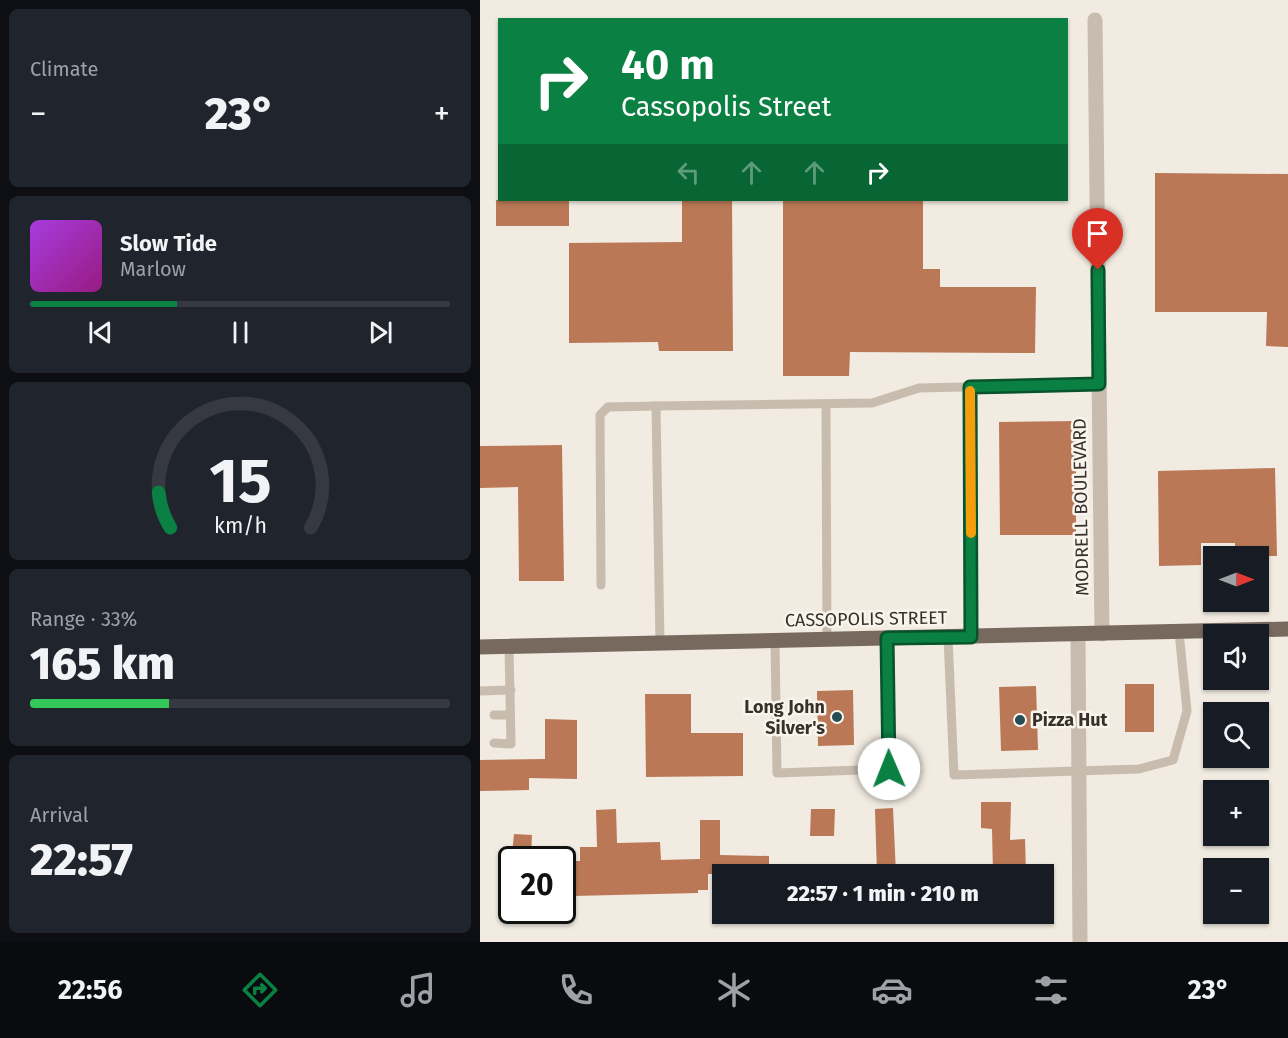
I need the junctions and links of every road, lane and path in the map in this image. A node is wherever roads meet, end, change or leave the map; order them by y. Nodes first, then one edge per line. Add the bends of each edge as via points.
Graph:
1 (1095, 20) dead end
2 (1099, 384) junction
3 (970, 387) junction
4 (826, 405) junction
5 (656, 406) junction
6 (601, 585) dead end
7 (1288, 629) edge
8 (1179, 632) junction
9 (1077, 634) junction
10 (1102, 634) junction
11 (948, 637) junction
12 (971, 637) junction
13 (887, 638) junction
14 (826, 639) junction
15 (775, 640) junction
16 (660, 645) junction
17 (480, 647) edge
18 (509, 647) junction
19 (511, 690) junction
20 (480, 691) edge
21 (510, 714) junction
22 (494, 715) dead end
23 (494, 743) dead end
24 (1078, 771) junction
25 (1080, 942) edge

1 - 2 street, MODRELL BOULEVARD
2 - 3 lane
2 - 10 street, MODRELL BOULEVARD
3 - 4 lane via 919,388 872,403
3 - 12 lane
4 - 5 lane
4 - 14 lane
5 - 6 lane via 608,407 600,415
5 - 16 lane
7 - 8 main road, CASSOPOLIS STREET
8 - 10 main road, CASSOPOLIS STREET
8 - 24 lane via 1187,711 1173,760 1139,769
9 - 10 main road, CASSOPOLIS STREET
9 - 12 main road, CASSOPOLIS STREET
9 - 24 street
11 - 12 main road, CASSOPOLIS STREET
11 - 13 main road, CASSOPOLIS STREET
11 - 24 lane via 954,775
13 - 14 main road, CASSOPOLIS STREET
13 - 15 lane via 889,769 777,774
14 - 15 main road, CASSOPOLIS STREET
15 - 16 main road, CASSOPOLIS STREET
16 - 18 main road, CASSOPOLIS STREET
17 - 18 main road, CASSOPOLIS STREET
18 - 19 lane
19 - 20 lane
19 - 21 lane
21 - 22 lane
21 - 23 lane via 511,744
24 - 25 street

